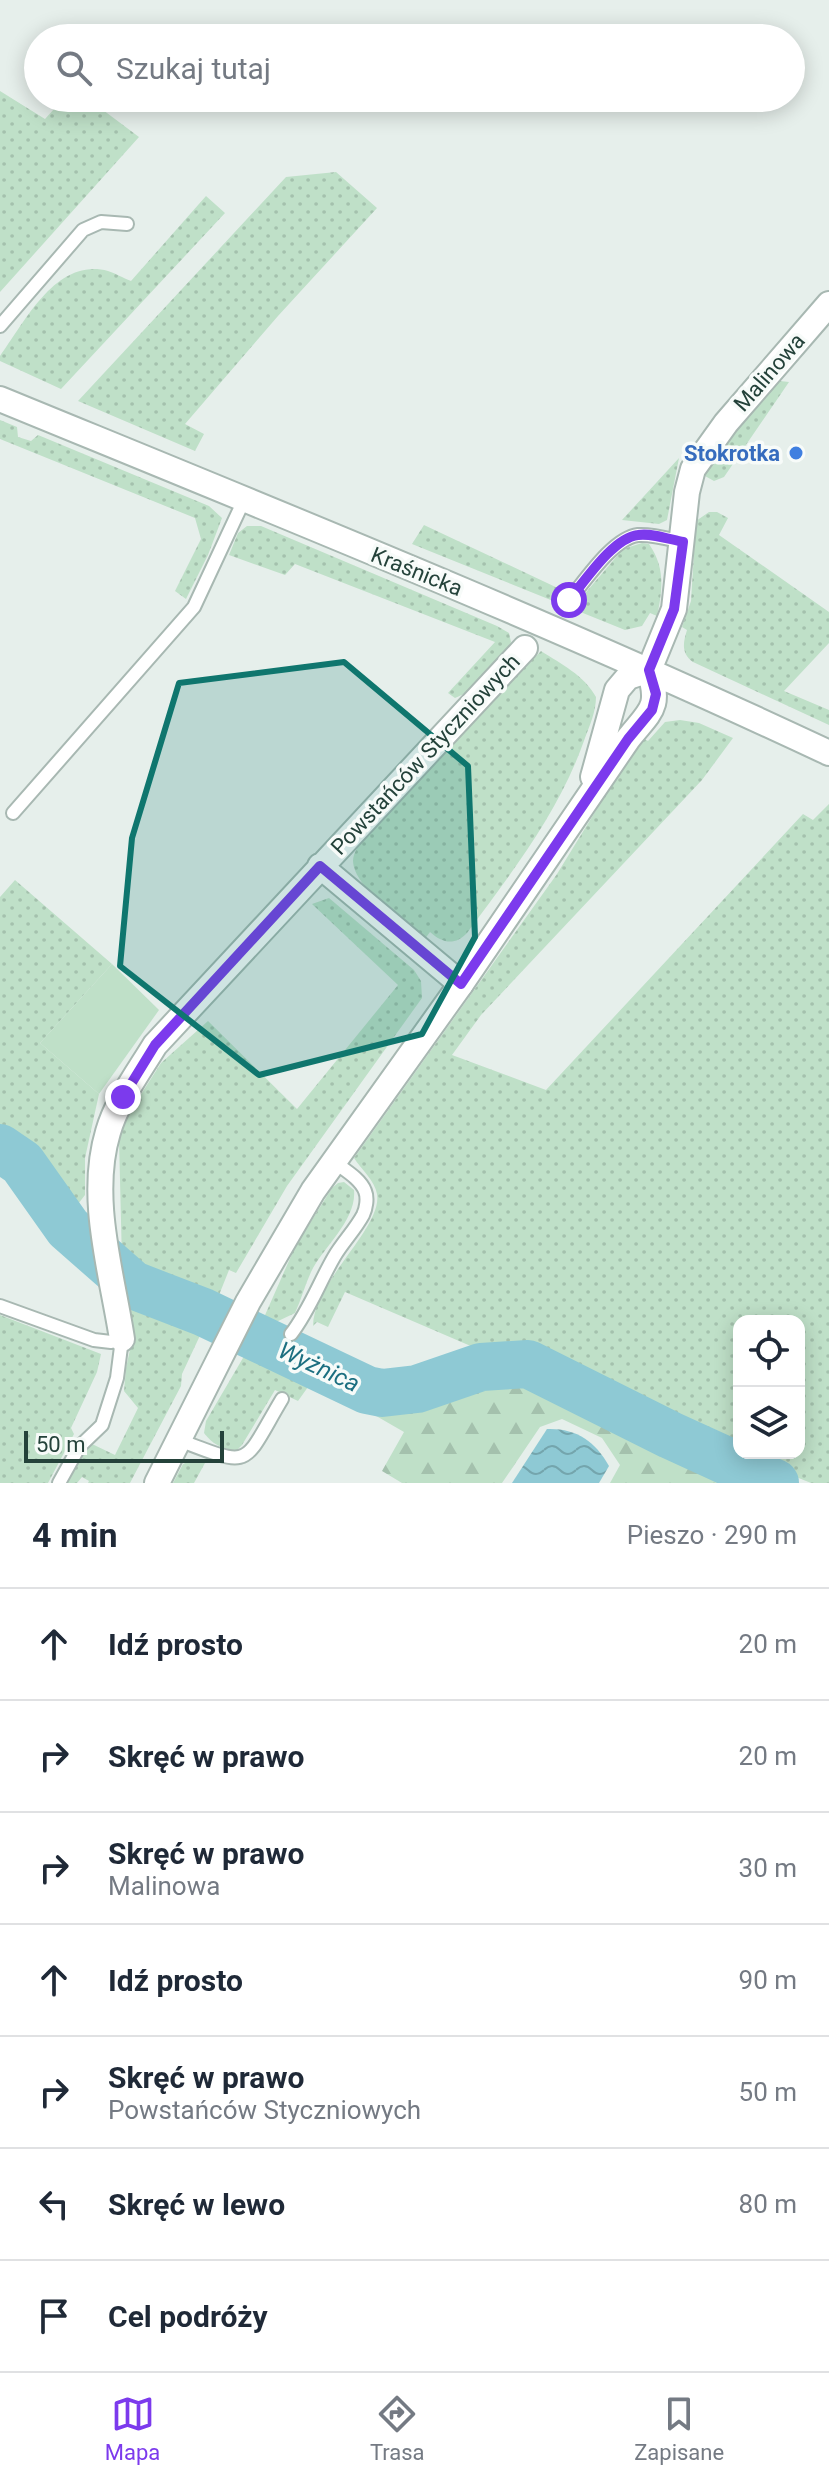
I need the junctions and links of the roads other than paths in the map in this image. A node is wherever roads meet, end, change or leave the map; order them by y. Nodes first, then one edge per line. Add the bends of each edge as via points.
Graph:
1 (127, 224) dead end
2 (829, 304) edge
3 (0, 326) edge
4 (0, 399) edge
5 (244, 500) junction
6 (683, 542) junction
7 (569, 600) dead end
8 (525, 648) dead end
9 (649, 670) junction
10 (829, 753) edge
11 (585, 801) junction
12 (13, 813) dead end
13 (320, 866) junction
14 (461, 984) junction
15 (333, 1161) junction
16 (0, 1306) edge
17 (291, 1334) dead end
18 (122, 1339) junction
19 (282, 1399) dead end
20 (179, 1440) junction
21 (59, 1483) edge
22 (157, 1483) edge

1 - 3 lane via 101,222 83,230
2 - 6 street, Malinowa via 703,451 690,479
4 - 5 street, Kraśnicka
5 - 9 street, Kraśnicka
5 - 12 lane via 194,607
6 - 7 lane via 647,535 622,541
6 - 9 street, Malinowa via 674,609
8 - 13 street, Powstańców Styczniowych
9 - 10 street, Kraśnicka
9 - 11 street via 656,694 652,710
9 - 11 street via 628,677 617,690
11 - 14 street
13 - 14 street, Powstańców Styczniowych
13 - 18 street via 155,1045 108,1131 99,1174
14 - 15 street
15 - 17 lane via 357,1179 366,1192 366,1205
15 - 20 street via 248,1302
16 - 18 lane via 83,1337
18 - 21 lane via 102,1425 79,1447
19 - 20 lane via 250,1453 241,1459 227,1459
20 - 22 street

